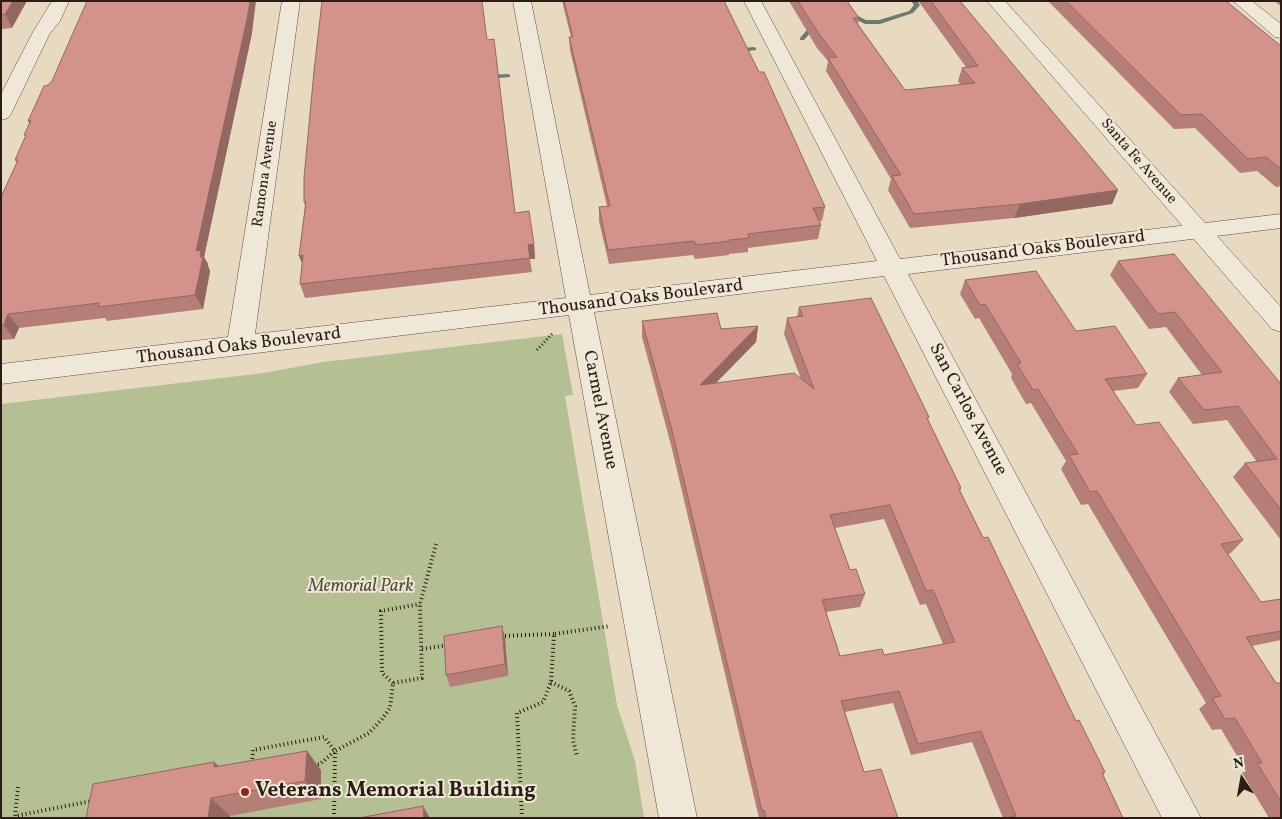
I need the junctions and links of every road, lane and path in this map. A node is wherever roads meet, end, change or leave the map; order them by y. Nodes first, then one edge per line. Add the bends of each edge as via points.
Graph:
1 (61, 1) edge
2 (291, 1) edge
3 (522, 1) edge
4 (752, 1) edge
5 (995, 1) edge
6 (1241, 1) edge
7 (1281, 33) edge
8 (1, 114) edge
9 (1281, 221) edge
10 (1199, 231) junction
11 (892, 268) junction
12 (579, 307) junction
13 (1281, 323) edge
14 (240, 346) junction
15 (1, 374) edge
16 (436, 544) dead end
17 (420, 604) junction
18 (640, 621) junction
19 (554, 634) junction
20 (498, 637) edge
21 (450, 644) edge
22 (422, 649) junction
23 (551, 682) junction
24 (394, 683) junction
25 (335, 751) junction
26 (577, 756) dead end
27 (310, 766) dead end
28 (251, 771) edge
29 (18, 787) dead end
30 (94, 801) edge
31 (334, 818) edge
32 (522, 818) edge
33 (678, 818) edge
34 (1182, 818) edge

1 - 8 street
2 - 14 street, Ramona Avenue
3 - 12 street, Carmel Avenue
4 - 11 street, San Carlos Avenue
5 - 10 street, Santa Fe Avenue
6 - 7 street
9 - 10 street, Thousand Oaks Boulevard
10 - 11 street, Thousand Oaks Boulevard
10 - 13 street, Santa Fe Avenue
11 - 12 street, Thousand Oaks Boulevard
11 - 34 street, San Carlos Avenue
12 - 14 street, Thousand Oaks Boulevard
12 - 18 street, Carmel Avenue
14 - 15 street, Thousand Oaks Boulevard
16 - 17 path
17 - 22 path
17 - 24 path via 381,611 382,673
18 - 19 path
18 - 33 street, Carmel Avenue
19 - 20 path
19 - 23 path
21 - 22 path
22 - 24 path via 422,678
23 - 26 path via 570,691 575,706 573,740
23 - 32 path via 543,702 517,712
24 - 25 path via 390,708 382,719 369,733
25 - 27 path via 320,764
25 - 28 path via 324,736 253,750
25 - 31 path
29 - 30 path via 15,816

